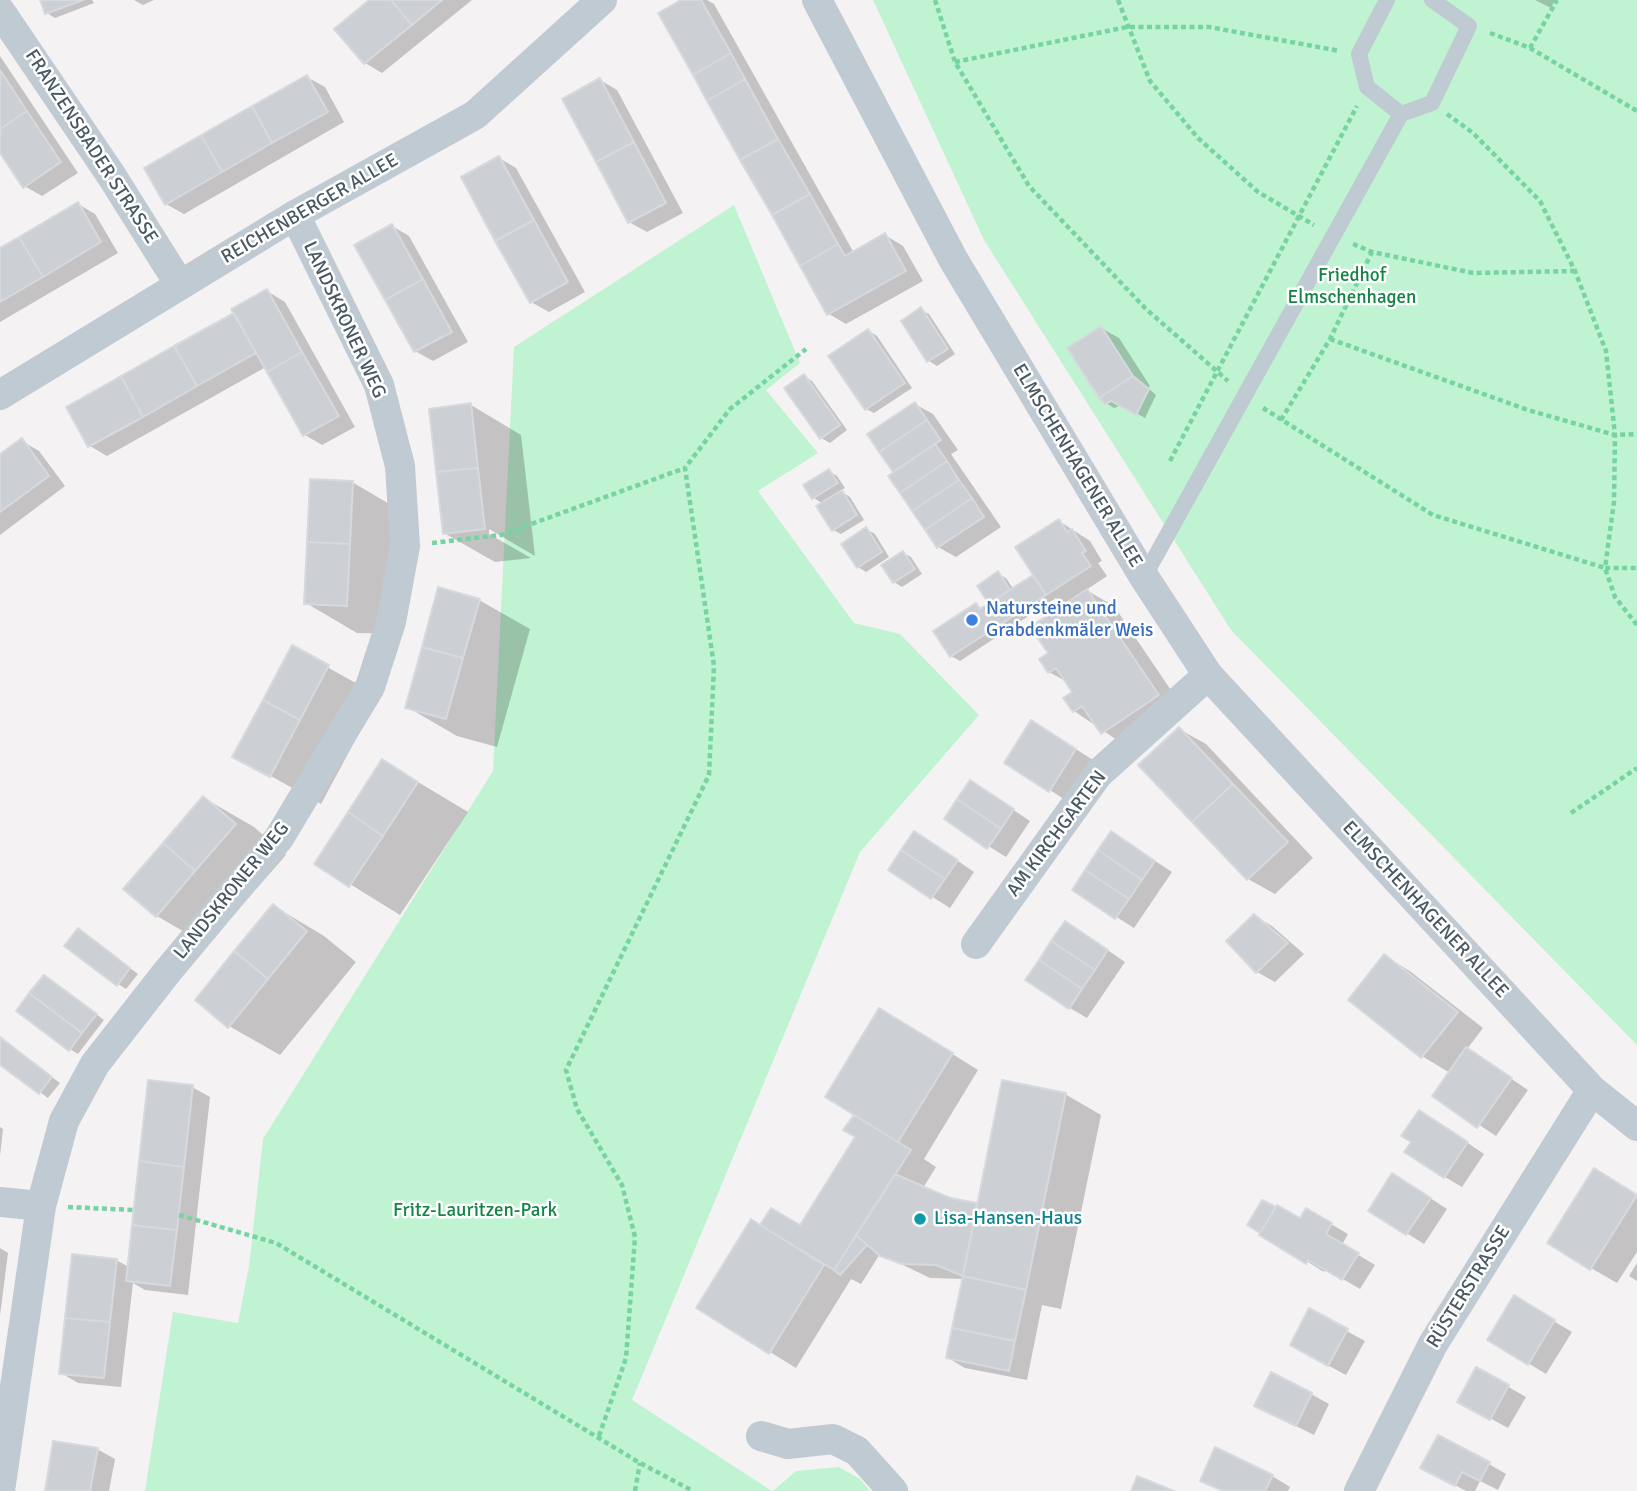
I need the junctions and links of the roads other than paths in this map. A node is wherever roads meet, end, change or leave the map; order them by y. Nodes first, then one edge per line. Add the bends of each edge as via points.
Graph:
1 (602, 0) edge
2 (817, 0) edge
3 (1387, 0) edge
4 (1432, 0) edge
5 (0, 11) edge
6 (1401, 114) junction
7 (295, 215) junction
8 (180, 285) junction
9 (0, 395) edge
10 (1144, 577) junction
11 (1208, 676) junction
12 (976, 944) dead end
13 (1592, 1090) junction
14 (1637, 1126) edge
15 (0, 1202) edge
16 (41, 1206) junction
17 (761, 1436) dead end
18 (1, 1491) edge
19 (893, 1491) edge
20 (1359, 1491) edge

1 - 7 street, REICHENBERGER ALLEE via 475,115
2 - 10 street, ELMSCHENHAGENER ALLEE via 953,259
3 - 6 lane via 1359,54 1367,87
4 - 6 lane via 1469,26 1432,103
5 - 8 street, FRANZENSBADER STRASSE
6 - 10 lane
7 - 8 street, REICHENBERGER ALLEE
7 - 16 street, LANDSKRONER WEG via 379,385 400,466 405,546 391,622 370,687 279,838 95,1065 64,1121
8 - 9 street, REICHENBERGER ALLEE
10 - 11 street, ELMSCHENHAGENER ALLEE
11 - 12 street, AM KIRCHGARTEN via 1098,774
11 - 13 street, ELMSCHENHAGENER ALLEE
13 - 14 street, ELMSCHENHAGENER ALLEE
13 - 20 street, RÜSTERSTRASSE via 1433,1344
15 - 16 street
16 - 18 street, LANDSKRONER WEG
17 - 19 street via 788,1444 833,1439 856,1451

